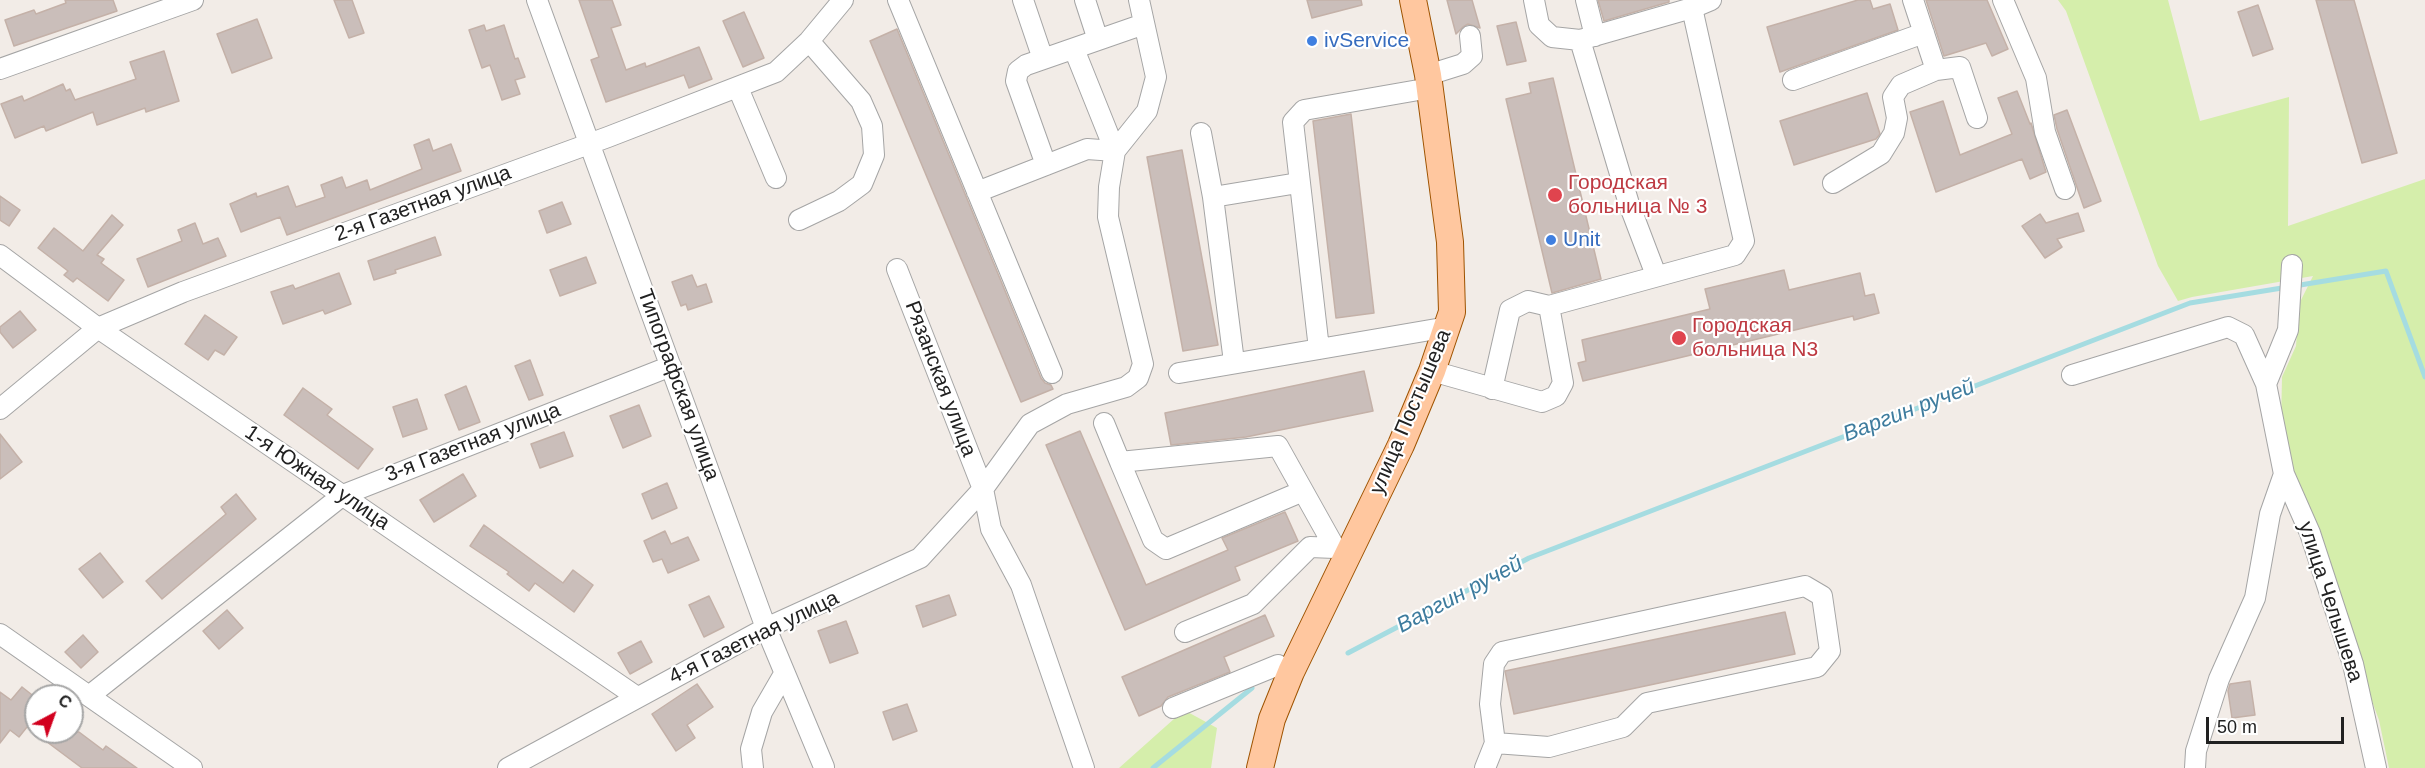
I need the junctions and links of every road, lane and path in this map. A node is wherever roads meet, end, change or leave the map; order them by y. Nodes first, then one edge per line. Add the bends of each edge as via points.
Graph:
1 (193, 0) edge
2 (537, 0) edge
3 (898, 0) edge
4 (1023, 0) edge
5 (1085, 0) edge
6 (1139, 0) edge
7 (1413, 0) edge
8 (1534, 0) edge
9 (1586, 0) edge
10 (1711, 0) edge
11 (1913, 0) edge
12 (2003, 0) edge
13 (842, 1) edge
14 (1692, 8) junction
15 (1144, 24) junction
16 (1924, 33) junction
17 (1470, 36) dead end
18 (1587, 38) junction
19 (1098, 40) junction
20 (809, 41) junction
21 (1074, 49) junction
22 (1042, 59) junction
23 (0, 69) edge
24 (1936, 70) junction
25 (1793, 80) dead end
26 (1429, 81) junction
27 (738, 88) junction
28 (1977, 118) dead end
29 (1201, 133) dead end
30 (590, 143) junction
31 (1115, 151) junction
32 (1046, 165) junction
33 (776, 178) dead end
34 (1298, 183) junction
35 (1833, 183) dead end
36 (2066, 189) dead end
37 (977, 192) junction
38 (1213, 197) junction
39 (799, 220) dead end
40 (0, 255) edge
41 (2292, 265) dead end
42 (897, 269) dead end
43 (1656, 275) junction
44 (1549, 306) junction
45 (1448, 327) junction
46 (98, 328) junction
47 (1319, 349) junction
48 (1234, 362) junction
49 (670, 366) junction
50 (1431, 371) junction
51 (1052, 373) dead end
52 (1179, 373) dead end
53 (2072, 375) dead end
54 (2266, 384) junction
55 (1492, 389) junction
56 (0, 409) edge
57 (1104, 423) dead end
58 (1120, 462) junction
59 (2284, 474) junction
60 (983, 489) junction
61 (1303, 491) junction
62 (343, 495) junction
63 (1341, 551) junction
64 (766, 628) junction
65 (1185, 632) dead end
66 (0, 634) edge
67 (1291, 672) junction
68 (784, 674) junction
69 (89, 696) junction
70 (637, 697) junction
71 (1173, 708) dead end
72 (1495, 743) junction
73 (824, 767) edge
74 (192, 768) edge
75 (508, 768) edge
76 (753, 768) edge
77 (1084, 768) edge
78 (1260, 768) edge
79 (1485, 768) edge
80 (2195, 768) edge
81 (2376, 768) edge

1 - 23 street
2 - 30 street, Типографская улица
3 - 37 street
4 - 22 street
5 - 19 street
6 - 15 street
7 - 26 main road, улица Постышева
8 - 18 street via 1539,25 1552,37
9 - 18 street
10 - 14 street
11 - 16 street
12 - 36 street via 2036,78 2045,132
13 - 20 street, 2-я Газетная улица
14 - 18 street
14 - 43 street via 1744,241 1735,255
15 - 19 street
15 - 31 street via 1156,77 1147,111
16 - 24 street
16 - 25 street
17 - 26 street via 1472,56
18 - 43 street via 1629,204
19 - 21 street
20 - 27 street, 2-я Газетная улица via 776,72
20 - 39 street via 861,101 872,126 874,155 862,184 839,201
21 - 22 street
21 - 31 street
22 - 32 street via 1017,71 1016,81
24 - 28 street via 1960,67
24 - 35 street via 1901,85 1893,97 1897,118 1894,133 1881,154
26 - 34 street via 1304,111 1293,122
26 - 45 main road, улица Постышева via 1450,242 1452,312
27 - 30 street, 2-я Газетная улица
27 - 33 street
29 - 38 street
30 - 46 street, 2-я Газетная улица via 183,292
30 - 49 street, Типографская улица
31 - 32 street via 1087,149
31 - 60 street, 4-я Газетная улица via 1108,217 1143,364 1138,378 1126,387 1067,405 1030,424
32 - 37 street
34 - 38 street
34 - 47 street
37 - 51 street
38 - 48 street
40 - 46 street, 1-я Южная улица
41 - 54 street via 2288,330
42 - 60 street, Рязанская улица
43 - 44 street
44 - 55 street via 1528,301 1510,310
44 - 55 street via 1563,383 1556,396 1542,402
45 - 47 street
45 - 50 main road, улица Постышева
46 - 56 street, 2-я Газетная улица
46 - 62 street, 1-я Южная улица
47 - 48 street
48 - 52 street
49 - 62 street, 3-я Газетная улица
49 - 64 street, Типографская улица
50 - 55 street
50 - 63 main road, улица Постышева via 1401,445
53 - 54 street, улица Челышева via 2228,327 2244,335
54 - 59 street, улица Челышева
57 - 58 street
58 - 61 street via 1278,446
58 - 61 street via 1153,540 1166,549
59 - 80 street via 2270,514 2255,598 2219,679 2196,751
59 - 81 street, улица Челышева via 2310,533 2354,664
60 - 64 street, 4-я Газетная улица via 920,558
60 - 77 street, Рязанская улица via 991,529 1021,585
61 - 63 street
62 - 69 street, 3-я Газетная улица
62 - 70 street, 1-я Южная улица
63 - 65 street via 1310,547 1253,604
63 - 67 main road, улица Постышева
64 - 68 street, Типографская улица
64 - 70 street, 4-я Газетная улица
66 - 69 street
67 - 71 street via 1278,665
67 - 78 main road, улица Постышева via 1272,719
68 - 73 street, Типографская улица
68 - 76 street via 762,712 751,749
69 - 74 street
70 - 75 street, 4-я Газетная улица
72 - 72 street via 1549,747 1623,727 1647,703 1817,667 1830,651 1822,596 1805,586 1502,652 1494,664 1490,704
72 - 79 street

